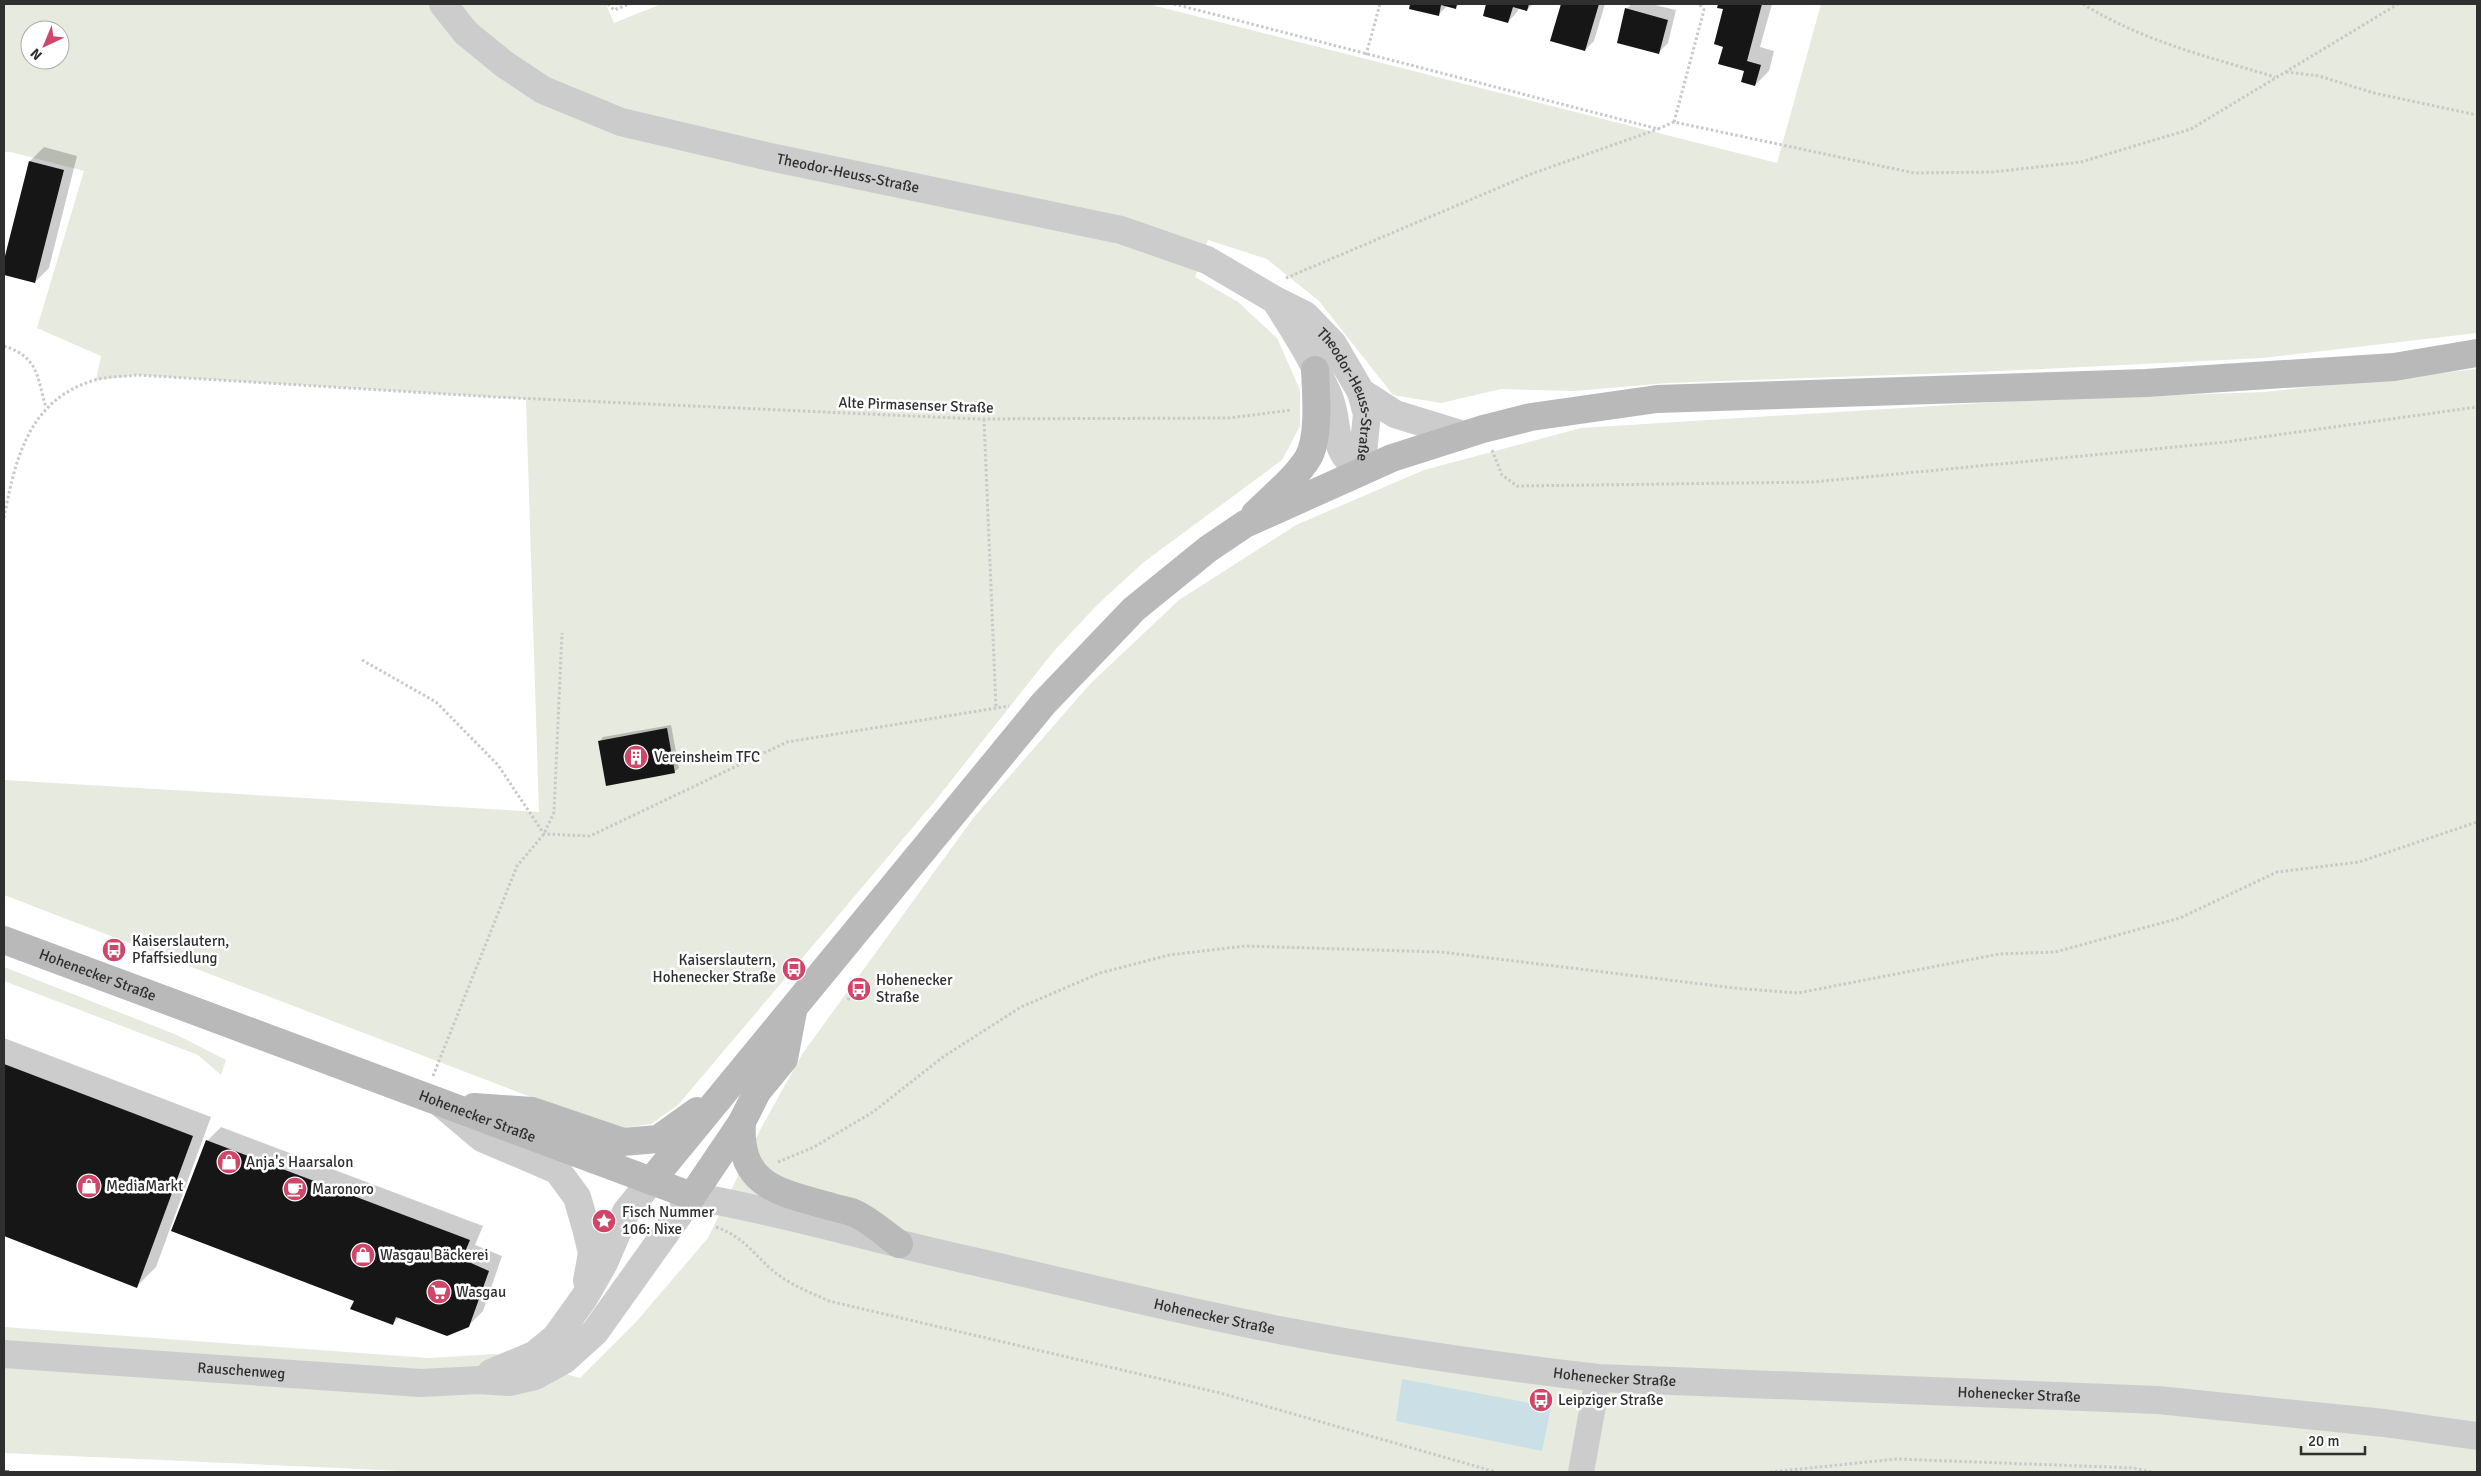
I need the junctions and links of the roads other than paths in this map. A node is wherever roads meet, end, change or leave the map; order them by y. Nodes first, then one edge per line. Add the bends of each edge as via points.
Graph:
1 (443, 4) edge
2 (1276, 291) junction
3 (2477, 353) edge
4 (1315, 370) junction
5 (1361, 392) junction
6 (1473, 432) junction
7 (1361, 472) junction
8 (1245, 524) junction
9 (4, 940) edge
10 (793, 1010) junction
11 (722, 1094) junction
12 (434, 1101) junction
13 (742, 1122) junction
14 (651, 1181) junction
15 (692, 1196) junction
16 (899, 1244) junction
17 (584, 1298) junction
18 (4, 1354) edge
19 (1598, 1378) junction
20 (479, 1380) junction
21 (2477, 1436) edge
22 (1581, 1472) edge

1 - 2 street, Theodor-Heuss-Straße via 466,33 543,90 620,122 770,157 1121,230 1207,260
2 - 4 street, Theodor-Heuss-Straße
2 - 5 street, Theodor-Heuss-Straße via 1333,344
3 - 6 main road via 2394,367 2146,383 1657,399 1531,417
4 - 7 street, Theodor-Heuss-Straße via 1330,398 1338,441 1348,462
4 - 8 main road via 1316,406 1313,443 1308,457
5 - 6 street via 1395,414
5 - 7 street, Theodor-Heuss-Straße via 1367,414
6 - 7 main road via 1392,458
7 - 8 main road
8 - 10 main road via 1168,580 1084,659 1044,703
9 - 12 main road, Hohenecker Straße
10 - 11 main road
10 - 13 main road via 784,1059 757,1092
11 - 12 main road via 658,1139 623,1142 532,1111
11 - 14 main road
12 - 14 main road, Hohenecker Straße
12 - 17 street via 482,1138 557,1170 577,1198 592,1252
13 - 15 main road
13 - 16 main road via 745,1160 763,1184 791,1196 855,1213
14 - 15 main road, Hohenecker Straße
14 - 17 street, Rauschenweg via 626,1212 604,1263
15 - 16 street, Hohenecker Straße
15 - 20 street, Rauschenweg via 595,1332 564,1360 535,1376 509,1382
16 - 19 street, Hohenecker Straße via 1294,1333
17 - 20 street, Rauschenweg via 556,1337 534,1355
18 - 20 street, Rauschenweg via 421,1383
19 - 21 street, Hohenecker Straße via 2158,1400
19 - 22 street

